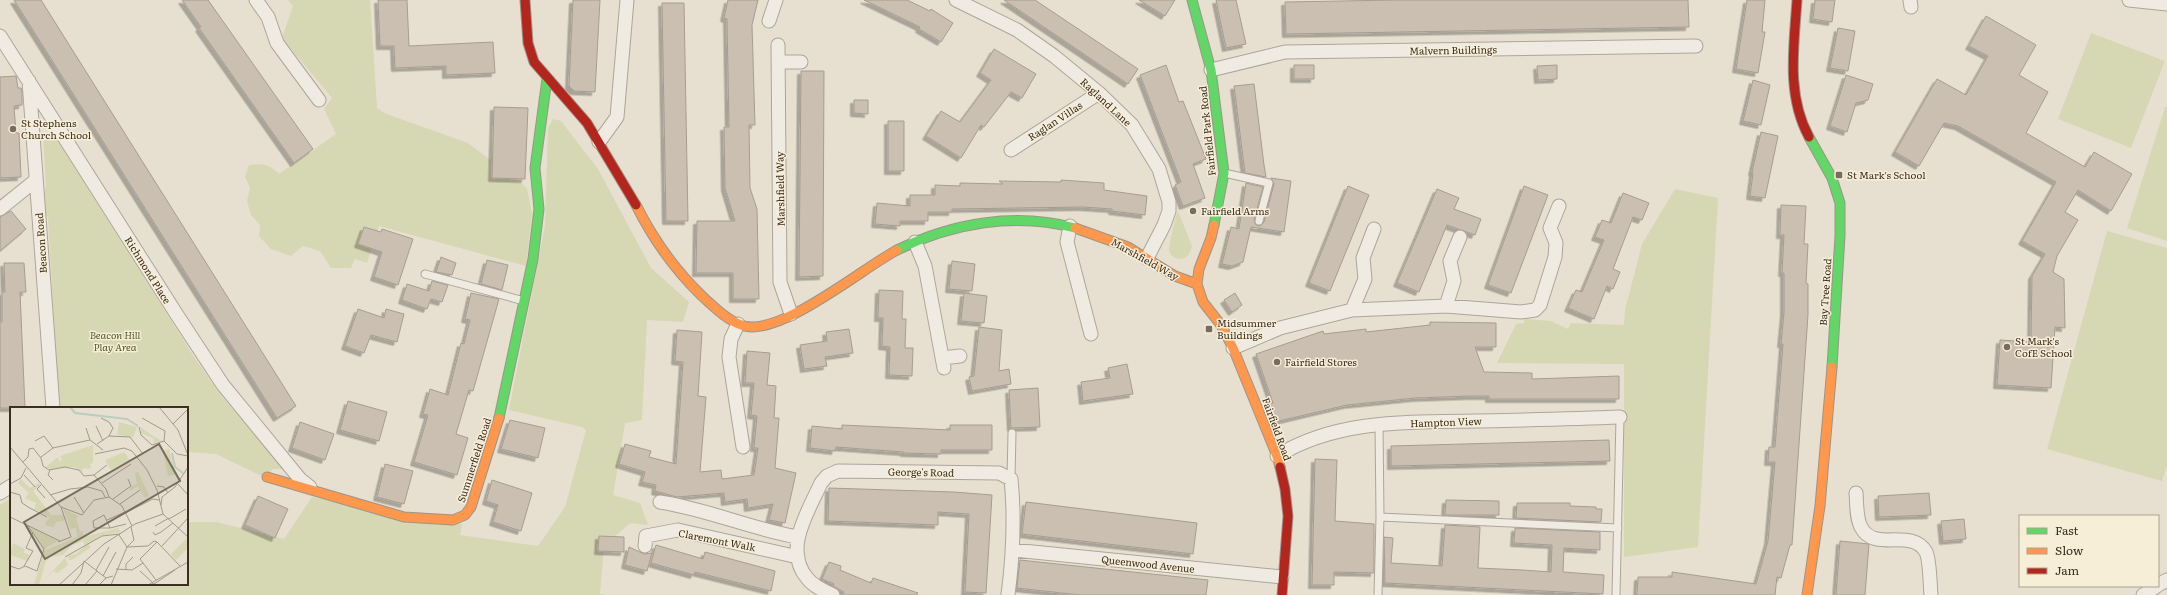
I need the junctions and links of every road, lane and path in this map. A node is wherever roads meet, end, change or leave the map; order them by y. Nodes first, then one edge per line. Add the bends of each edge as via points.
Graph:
1 (256, 0) edge
2 (525, 0) edge
3 (627, 0) edge
4 (776, 0) edge
5 (956, 0) edge
6 (1192, 0) edge
7 (1797, 0) edge
8 (2128, 0) edge
9 (2167, 4) edge
10 (769, 21) dead end
11 (0, 36) edge
12 (778, 45) dead end
13 (1696, 46) dead end
14 (778, 62) junction
15 (801, 62) dead end
16 (1211, 70) junction
17 (29, 79) junction
18 (547, 79) junction
19 (1099, 93) junction
20 (320, 100) dead end
21 (599, 142) junction
22 (1011, 150) dead end
23 (1224, 173) junction
24 (36, 180) junction
25 (1559, 206) dead end
26 (0, 209) edge
27 (1259, 221) dead end
28 (1070, 226) junction
29 (1374, 229) dead end
30 (1460, 237) dead end
31 (915, 242) junction
32 (1147, 258) junction
33 (425, 274) dead end
34 (1197, 284) junction
35 (524, 302) junction
36 (1446, 306) junction
37 (1352, 310) junction
38 (792, 314) junction
39 (738, 324) junction
40 (1091, 334) dead end
41 (1233, 348) junction
42 (960, 356) dead end
43 (52, 407) edge
44 (1620, 418) joint
45 (1378, 424) junction
46 (1012, 433) dead end
47 (743, 447) dead end
48 (1277, 456) junction
49 (267, 477) dead end
50 (1011, 479) junction
51 (10, 487) edge
52 (314, 490) junction
53 (0, 493) edge
54 (1856, 493) dead end
55 (660, 502) dead end
56 (1380, 517) junction
57 (1618, 528) junction
58 (798, 537) junction
59 (645, 546) dead end
60 (1014, 550) junction
61 (798, 557) junction
62 (1282, 577) junction
63 (2155, 587) edge
64 (833, 595) edge
65 (1008, 595) edge
66 (1282, 595) edge
67 (1378, 595) edge
68 (1616, 595) edge
69 (1807, 595) edge
70 (1931, 595) edge
71 (2143, 595) edge

1 - 20 street via 268,18 277,43
2 - 18 street, Marshfield Way via 530,53
3 - 21 street via 617,117
4 - 10 street
5 - 19 street, Ragland Lane via 1017,30
6 - 16 street, Fairfield Park Road
7 - 69 street, Bay Tree Road via 1794,47 1796,100 1800,119 1832,176 1840,199 1840,236 1822,490 1818,537
8 - 9 street
11 - 17 street, Richmond Place
12 - 14 street, Marshfield Way
13 - 16 street, Malvern Buildings via 1285,52
14 - 15 street
14 - 38 street, Marshfield Way via 780,282
16 - 23 street, Fairfield Park Road
17 - 24 street, Beacon Road
17 - 52 street, Richmond Place via 176,316 223,385 300,479
18 - 21 street, Marshfield Way via 574,106
18 - 35 street, Summerfield Road via 535,168 539,209
19 - 22 street, Raglan Villas
19 - 32 street, Ragland Lane via 1132,125 1159,169 1169,202 1164,225
21 - 39 street, Marshfield Way via 627,187 656,244 678,273 716,309
23 - 27 lane via 1269,182
23 - 34 street, Fairfield Park Road via 1211,238 1199,268
24 - 26 street
24 - 43 street, Beacon Road
25 - 36 street via 1550,228 1556,243 1555,257 1540,305 1535,310 1521,312
28 - 31 street, Marshfield Way via 1017,220 991,222 954,229
28 - 32 street, Marshfield Way via 1113,240
28 - 40 street via 1067,242
29 - 37 street via 1363,258 1365,279
30 - 36 street via 1450,261 1454,281
31 - 38 street, Marshfield Way via 876,262 829,295
31 - 42 street via 925,266 943,363
32 - 34 street, Marshfield Way via 1183,281
33 - 35 lane
34 - 41 street, Fairfield Road via 1203,302 1221,324
35 - 52 street, Summerfield Road via 503,407 471,507 465,515 453,520 404,517
36 - 37 street
37 - 41 street via 1280,328
38 - 39 street, Marshfield Way via 758,326
39 - 47 street via 731,339 729,357
41 - 48 street, Fairfield Road
44 - 45 street, Hampton View
44 - 57 lane
45 - 48 street, Hampton View via 1333,432 1294,446
45 - 56 lane
46 - 50 lane
48 - 62 street, Fairfield Road via 1288,516
49 - 52 street, Summerfield Road
50 - 58 street, George's Road via 999,473 838,471 827,476 821,483
50 - 60 street
51 - 53 street
54 - 70 street via 1861,529 1878,540 1912,540 1920,544 1927,553
55 - 58 street, Claremont Walk via 686,506
56 - 57 lane
56 - 67 lane
57 - 68 lane
58 - 61 street
59 - 61 street, Claremont Walk via 646,536 678,530
60 - 62 street, Queenwood Avenue
60 - 65 street
61 - 64 street via 807,579
62 - 66 street, Fairfield Road
63 - 71 street

